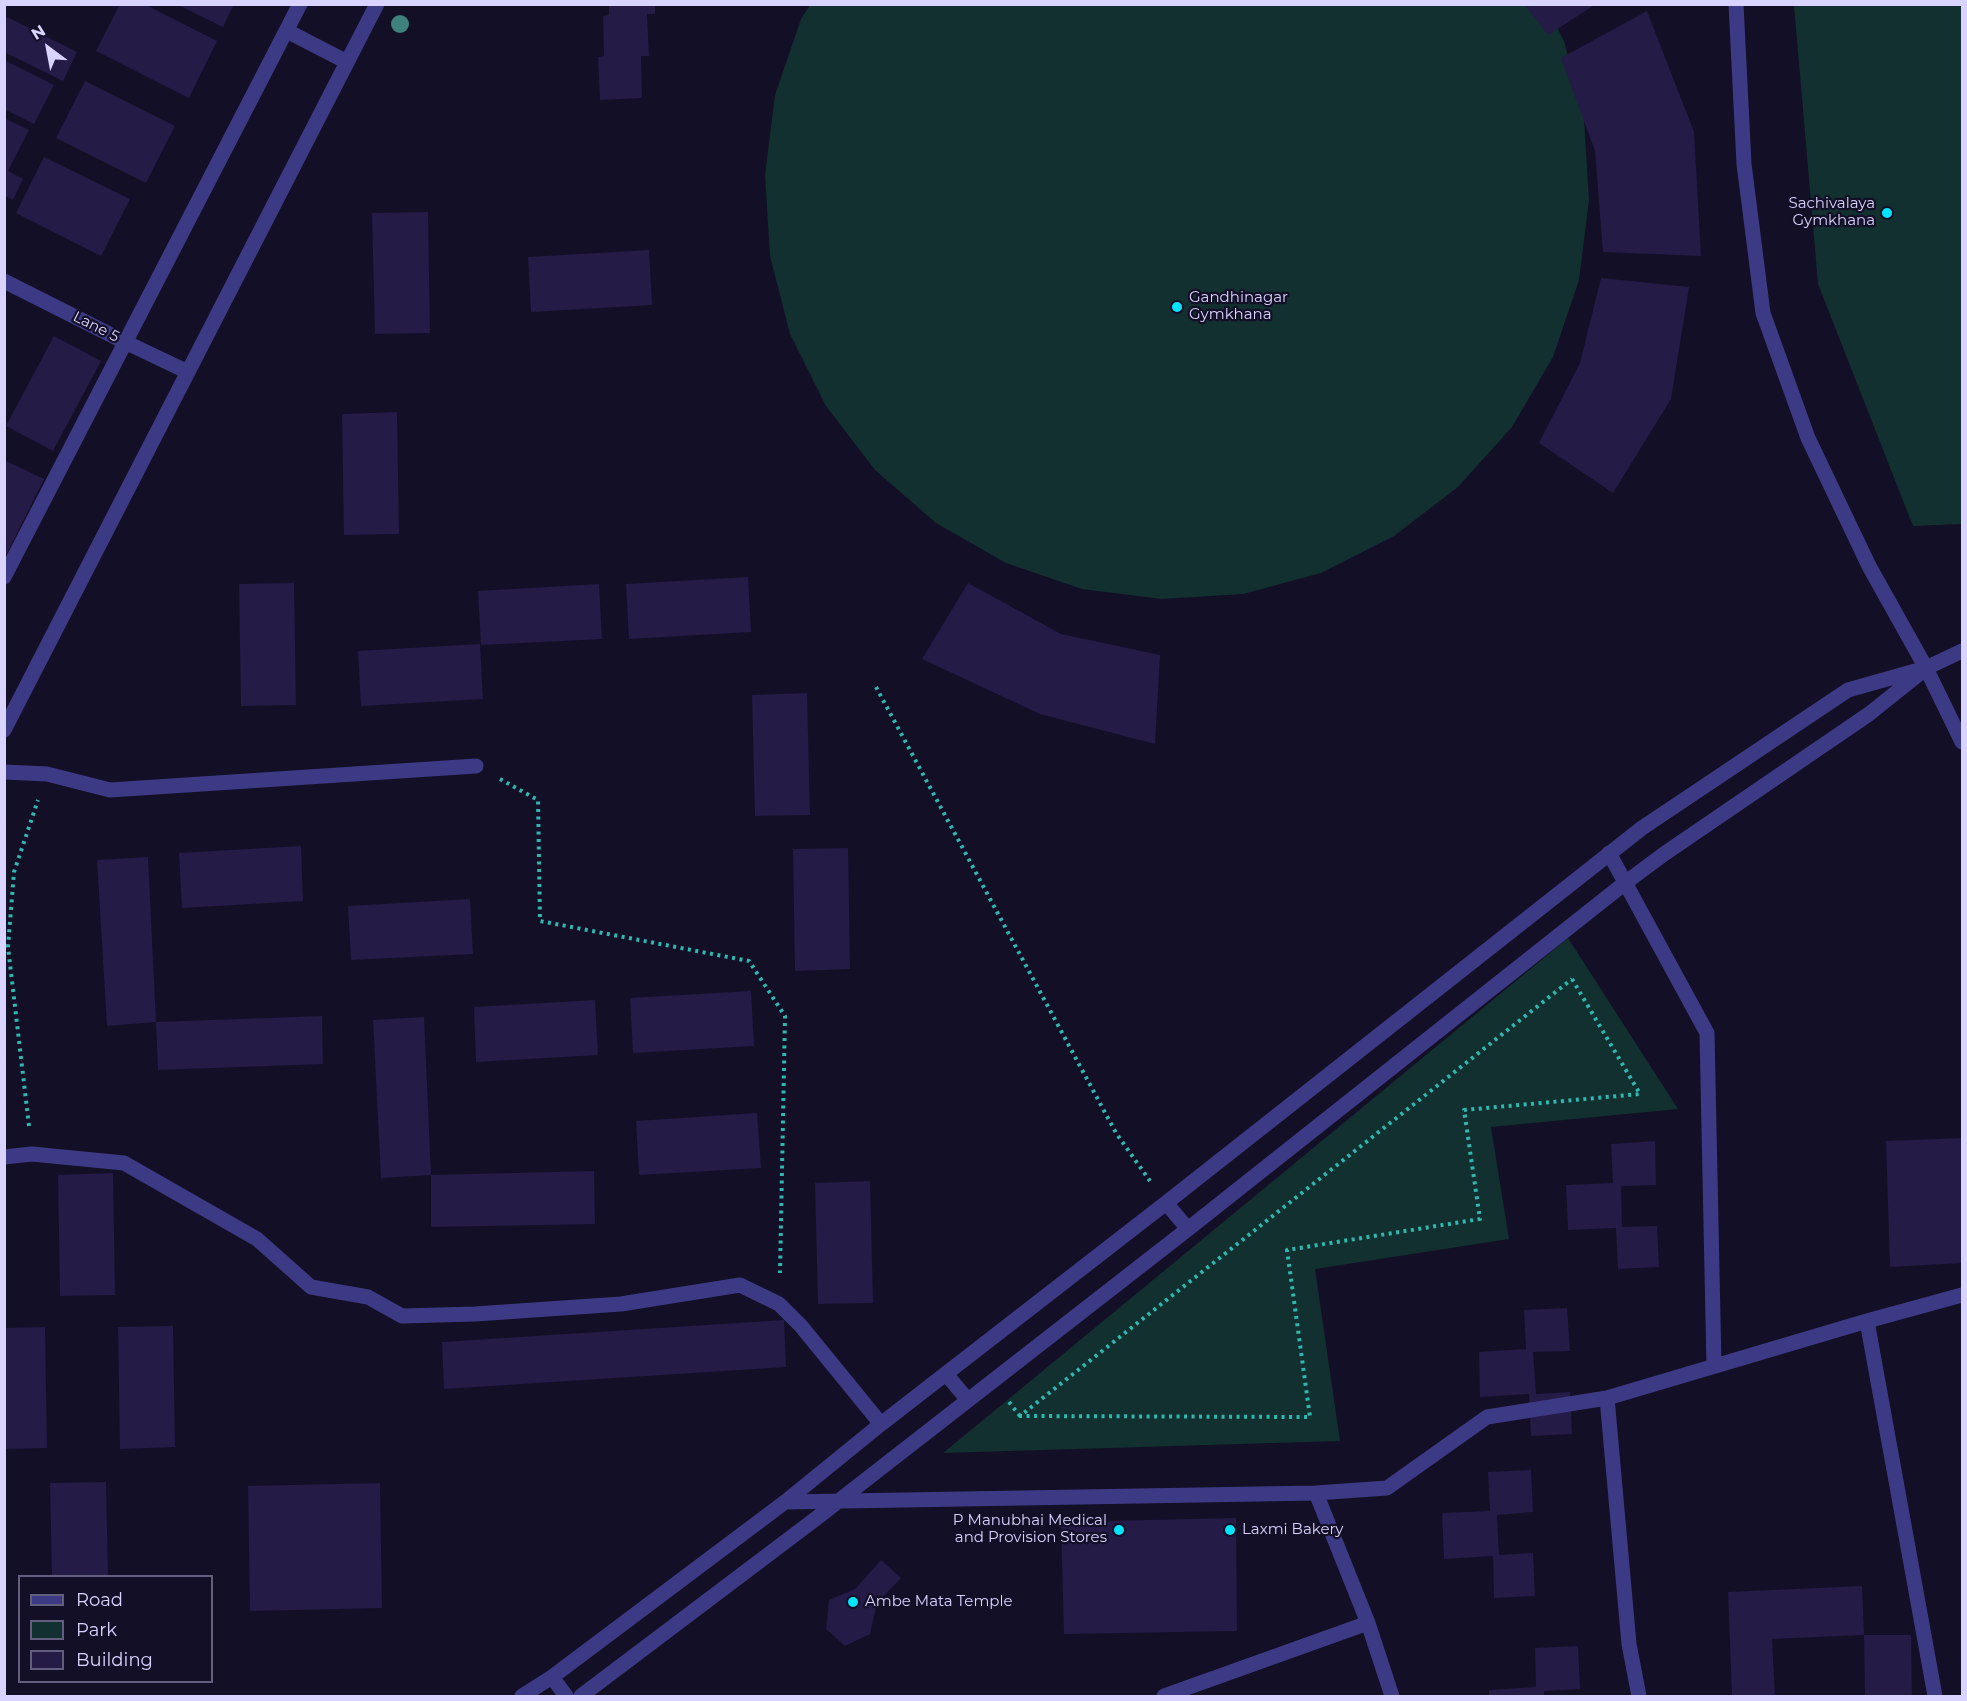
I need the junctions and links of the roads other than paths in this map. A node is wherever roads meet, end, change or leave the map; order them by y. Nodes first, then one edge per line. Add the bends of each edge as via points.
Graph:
1 (300, 4) edge
2 (377, 4) edge
3 (1736, 4) edge
4 (286, 31) junction
5 (347, 62) junction
6 (4, 281) edge
7 (125, 342) junction
8 (188, 372) junction
9 (4, 577) edge
10 (1962, 651) edge
11 (1926, 669) junction
12 (4, 730) edge
13 (1962, 742) edge
14 (476, 766) road end
15 (4, 772) edge
16 (1609, 854) junction
17 (1625, 883) junction
18 (4, 1157) edge
19 (1166, 1203) junction
20 (1188, 1228) junction
21 (1962, 1295) edge
22 (1867, 1321) junction
23 (1714, 1366) junction
24 (946, 1374) junction
25 (1607, 1398) junction
26 (967, 1399) junction
27 (881, 1425) junction
28 (1316, 1493) junction
29 (785, 1502) junction
30 (838, 1502) junction
31 (1368, 1623) junction
32 (552, 1677) junction
33 (522, 1696) edge
34 (566, 1696) edge
35 (581, 1696) edge
36 (1164, 1696) edge
37 (1392, 1696) edge
38 (1639, 1696) edge
39 (1935, 1696) edge

1 - 4 street
2 - 5 street
3 - 11 street via 1744,164 1763,313 1808,438 1869,566
4 - 5 street
4 - 7 street
5 - 8 street
6 - 7 street, Lane 5
7 - 8 street, Lane 5
7 - 9 street
8 - 12 street
10 - 11 street
11 - 13 street
11 - 16 street via 1848,690
11 - 17 street via 1869,714
14 - 15 street via 110,790 47,774
16 - 17 street
16 - 19 street
17 - 20 street
17 - 23 street via 1707,1033
18 - 27 street via 32,1154 124,1163 257,1239 311,1287 368,1297 402,1316 621,1304 740,1285 780,1304
19 - 20 street
19 - 24 street
20 - 26 street
21 - 22 street
22 - 23 street
22 - 39 street
23 - 25 street
24 - 26 street
24 - 27 street
25 - 28 street via 1487,1417 1387,1488
25 - 38 street via 1629,1644
26 - 30 street
27 - 29 street
28 - 30 street
28 - 31 street
29 - 30 street
29 - 32 street
30 - 35 street
31 - 36 street
31 - 37 street
32 - 33 street
32 - 34 street

